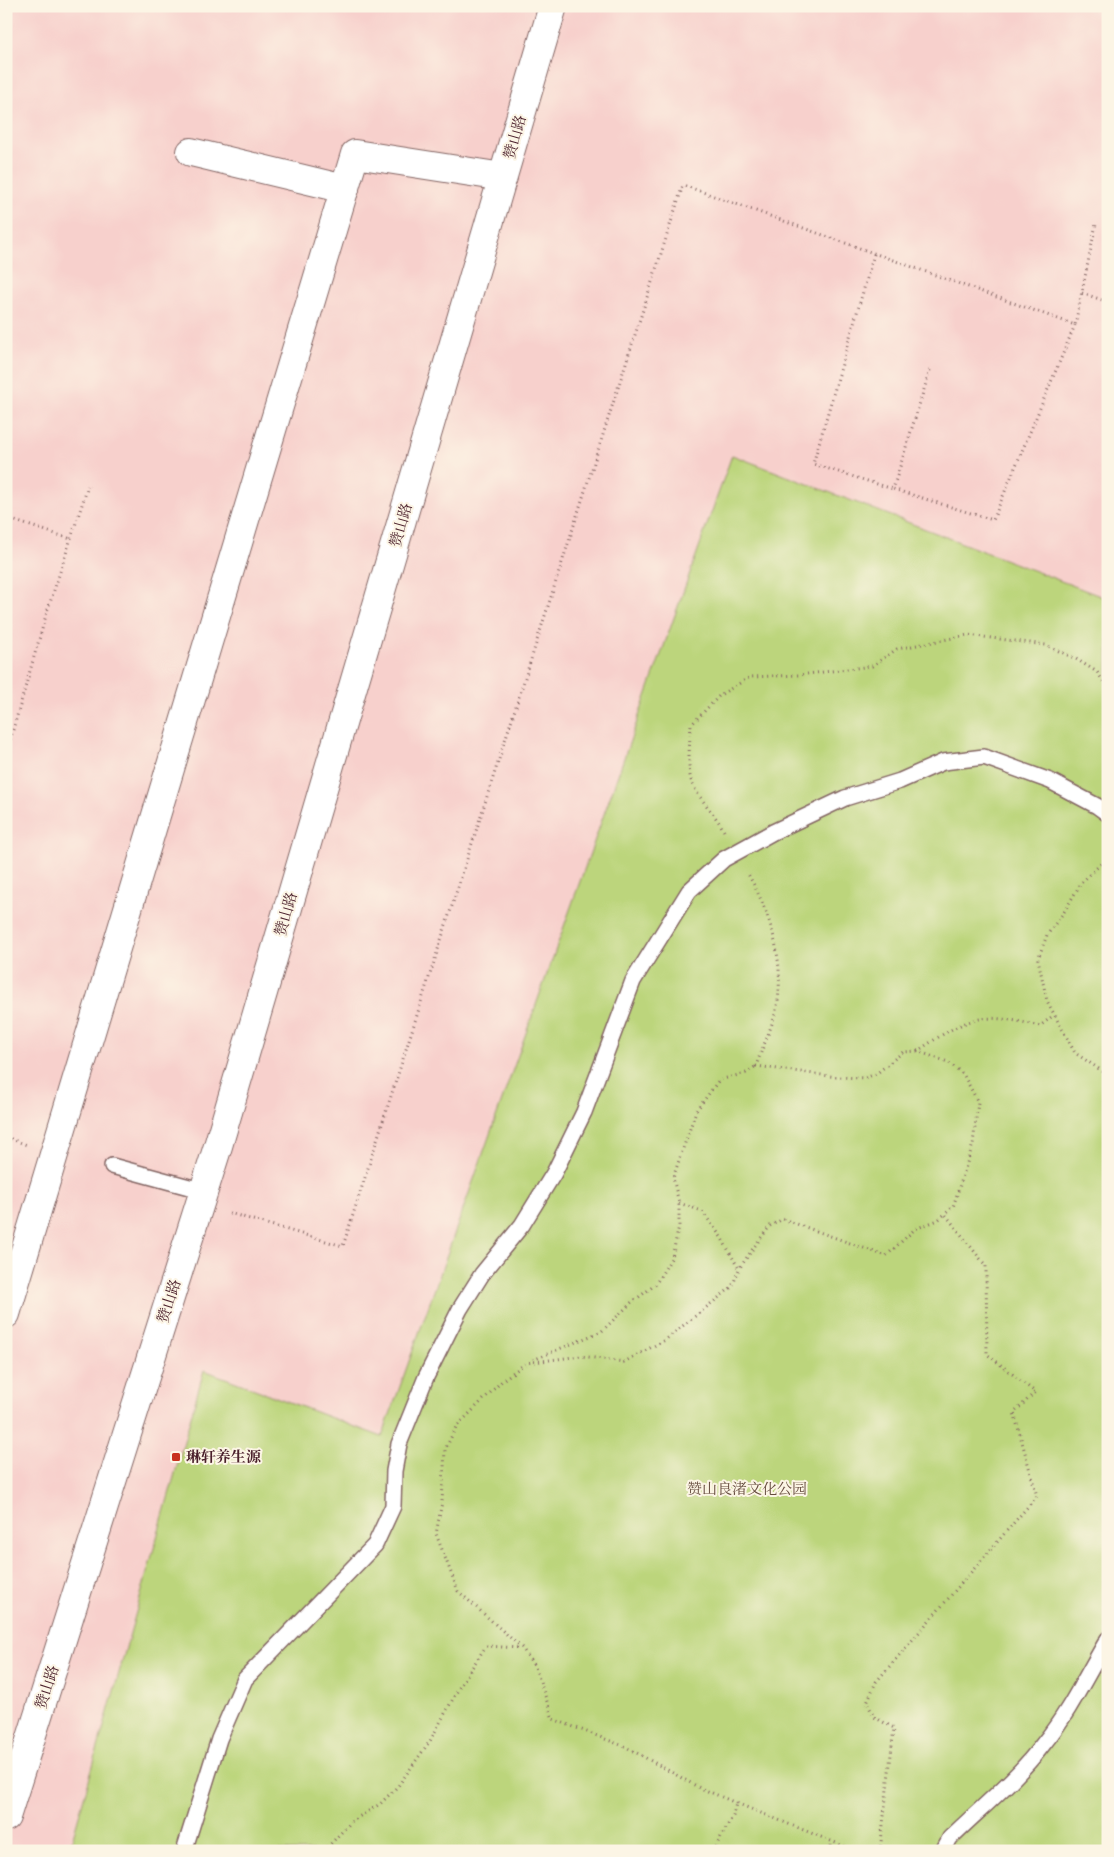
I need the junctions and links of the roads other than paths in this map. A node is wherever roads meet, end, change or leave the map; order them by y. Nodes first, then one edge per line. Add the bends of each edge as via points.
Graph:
1 (553, 6) edge
2 (191, 152) dead end
3 (503, 177) junction
4 (345, 189) junction
5 (1108, 814) edge
6 (112, 1166) dead end
7 (202, 1198) junction
8 (6, 1314) edge
9 (1108, 1638) edge
10 (6, 1817) edge
11 (184, 1851) edge
12 (943, 1851) edge

1 - 3 street, 赞山路
2 - 4 street
3 - 4 street via 355,154
3 - 7 street, 赞山路
4 - 8 street
5 - 11 lane via 1050,781 984,757 943,762 900,781 844,798 736,852 689,891 634,980 584,1112 554,1173 522,1225 482,1274 460,1309 426,1377 399,1444 392,1506 375,1545 245,1679 220,1739
6 - 7 lane
7 - 10 street, 赞山路
9 - 12 lane via 1070,1708 1044,1743 1022,1770 950,1838

